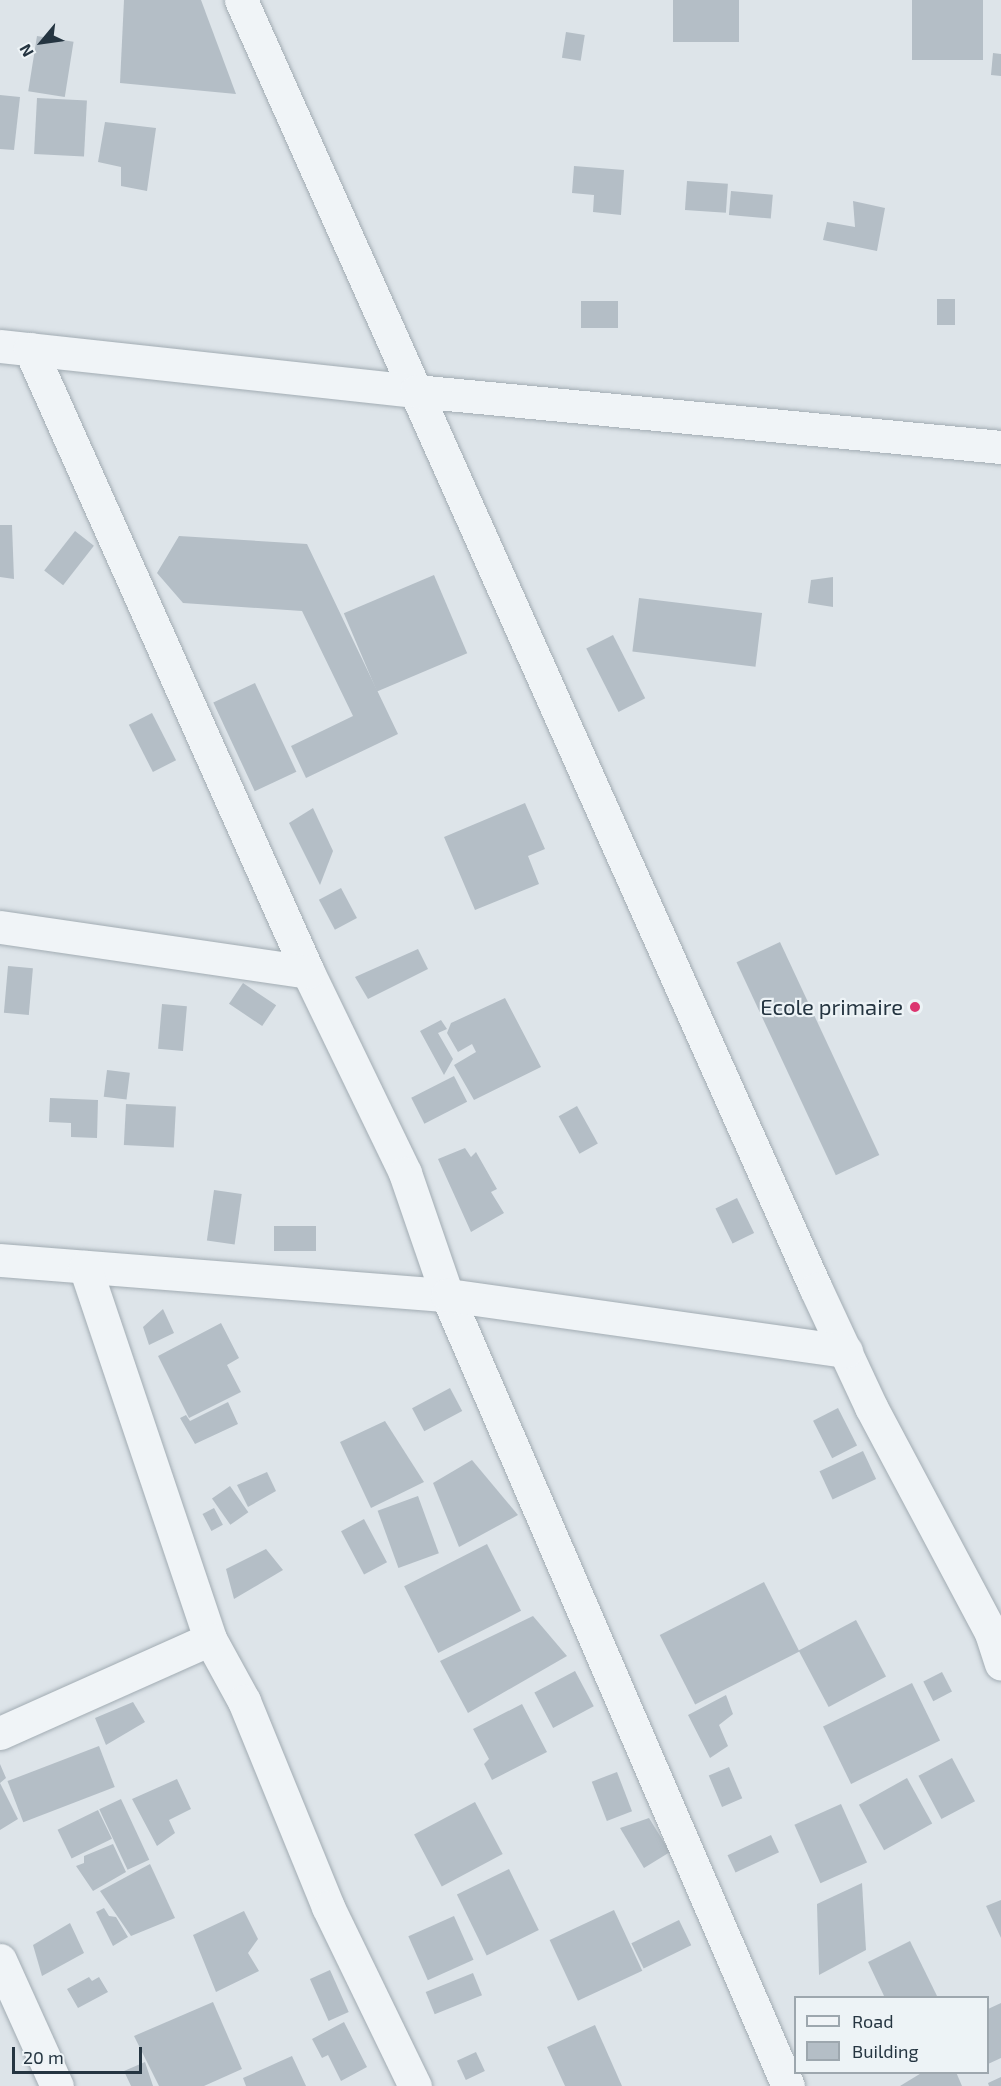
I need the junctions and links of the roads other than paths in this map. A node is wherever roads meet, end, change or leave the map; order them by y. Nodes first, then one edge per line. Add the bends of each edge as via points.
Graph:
1 (241, 0) edge
2 (15, 348) edge
3 (416, 391) junction
4 (1001, 447) edge
5 (0, 927) edge
6 (308, 972) junction
7 (0, 1260) edge
8 (85, 1267) junction
9 (447, 1295) junction
10 (846, 1351) junction
11 (210, 1639) junction
12 (1001, 1663) edge
13 (0, 1733) edge
14 (0, 1960) edge
15 (57, 2086) edge
16 (415, 2086) edge
17 (789, 2086) edge

1 - 3 street
2 - 3 street
2 - 6 street
3 - 4 street
3 - 10 street
5 - 6 street
6 - 9 street via 405,1173
7 - 8 street
8 - 9 street
8 - 11 street
9 - 10 street
9 - 17 street
10 - 12 street via 871,1407 991,1633
11 - 13 street
11 - 16 street via 244,1701 328,1907
14 - 15 street

